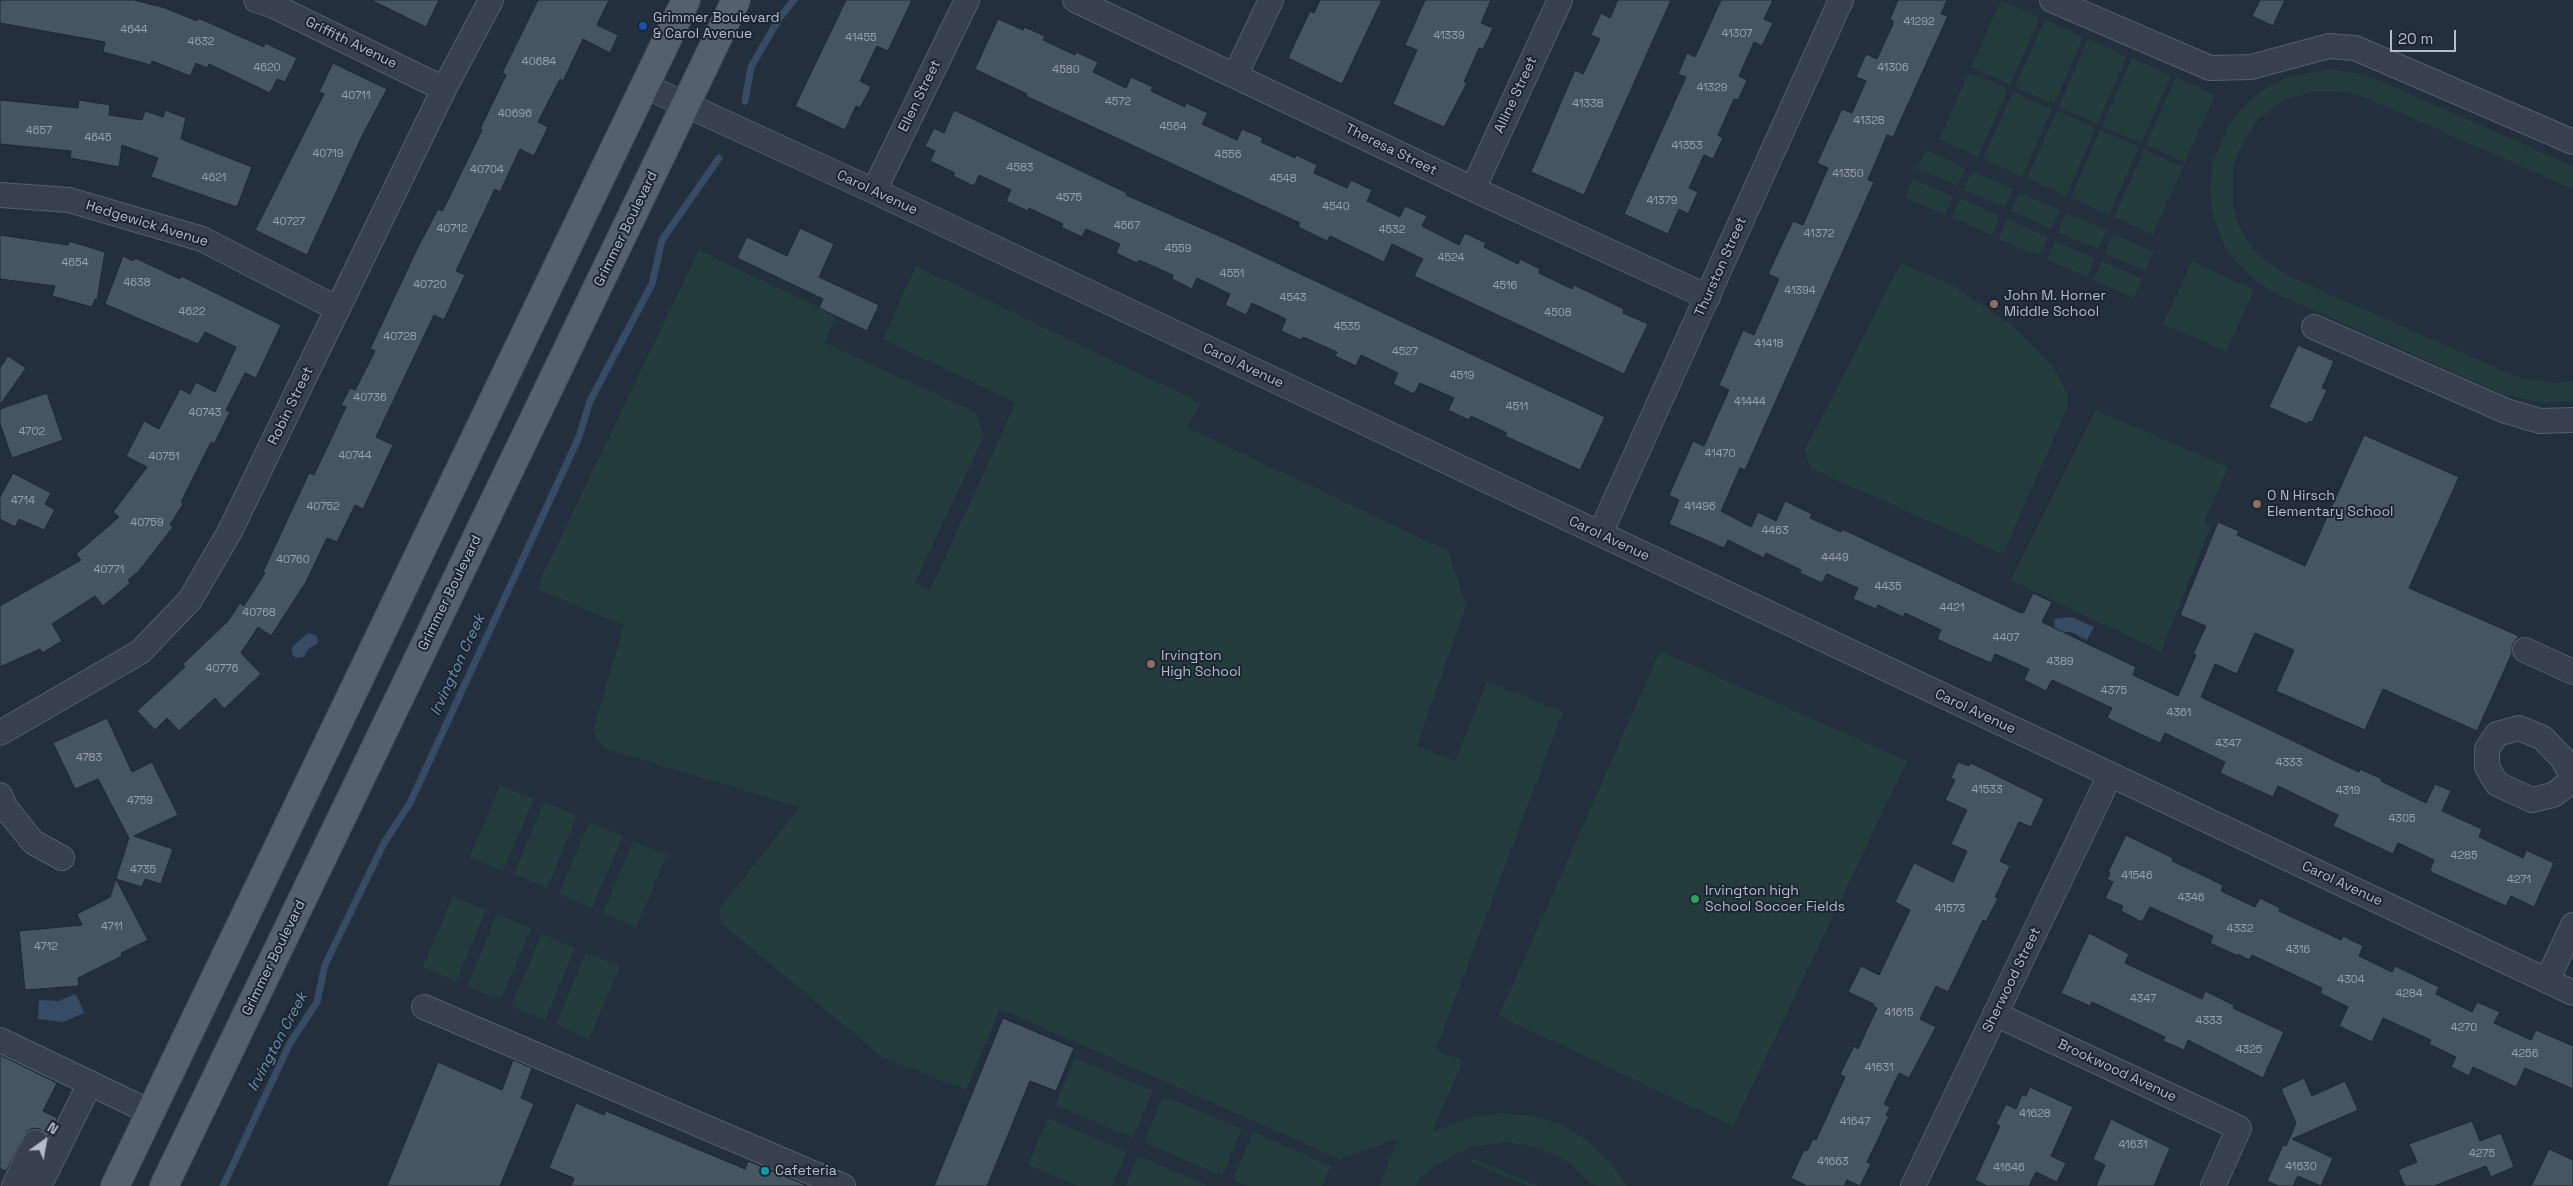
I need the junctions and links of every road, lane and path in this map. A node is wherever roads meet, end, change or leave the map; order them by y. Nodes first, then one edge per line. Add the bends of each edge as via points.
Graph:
1 (256, 0) edge
2 (491, 0) edge
3 (686, 0) edge
4 (736, 0) edge
5 (967, 0) edge
6 (1075, 0) edge
7 (1271, 0) edge
8 (1560, 0) edge
9 (1841, 0) edge
10 (2052, 0) edge
11 (1235, 76) junction
12 (645, 86) junction
13 (444, 89) junction
14 (686, 105) junction
15 (2573, 142) edge
16 (1473, 189) junction
17 (874, 191) junction
18 (0, 195) edge
19 (1708, 297) junction
20 (338, 309) junction
21 (2314, 327) dead end
22 (2573, 420) edge
23 (1600, 534) junction
24 (2525, 650) dead end
25 (2573, 672) edge
26 (0, 733) edge
27 (2110, 775) junction
28 (0, 795) edge
29 (62, 858) dead end
30 (2573, 925) edge
31 (2548, 981) junction
32 (2573, 993) edge
33 (424, 1007) dead end
34 (1995, 1014) junction
35 (0, 1040) edge
36 (90, 1083) junction
37 (150, 1112) junction
38 (35, 1142) dead end
39 (14, 1186) edge
40 (39, 1186) edge
41 (115, 1186) edge
42 (164, 1186) edge
43 (843, 1186) edge
44 (1913, 1186) edge
45 (2213, 1186) edge

1 - 13 street, Griffith Avenue
2 - 13 street, Robin Street
3 - 12 main road
4 - 14 main road, Grimmer Boulevard
5 - 17 street, Ellen Street
6 - 11 street, Theresa Street
7 - 11 street
8 - 16 street, Alline Street
9 - 19 street, Thurston Street
10 - 15 street via 2210,68 2251,67 2329,46 2356,48
11 - 16 street, Theresa Street
12 - 14 street, Carol Avenue
12 - 37 main road
13 - 20 street, Robin Street
14 - 17 street, Carol Avenue
14 - 42 main road, Grimmer Boulevard
16 - 19 street, Theresa Street
17 - 23 street, Carol Avenue
18 - 20 street, Hedgewick Avenue via 70,200 202,239
19 - 23 street, Thurston Street
20 - 26 street, Robin Street via 230,531 190,600 140,652
21 - 22 street via 2506,411 2540,421
23 - 27 street, Carol Avenue
24 - 25 street
27 - 31 street, Carol Avenue
27 - 34 street, Sherwood Street
28 - 29 street via 33,842
30 - 31 street
31 - 32 street, Carol Avenue
33 - 43 street
34 - 44 street, Sherwood Street
34 - 45 street, Brookwood Avenue via 2239,1128
35 - 36 street
36 - 37 street
36 - 40 street
37 - 41 main road
38 - 39 street

